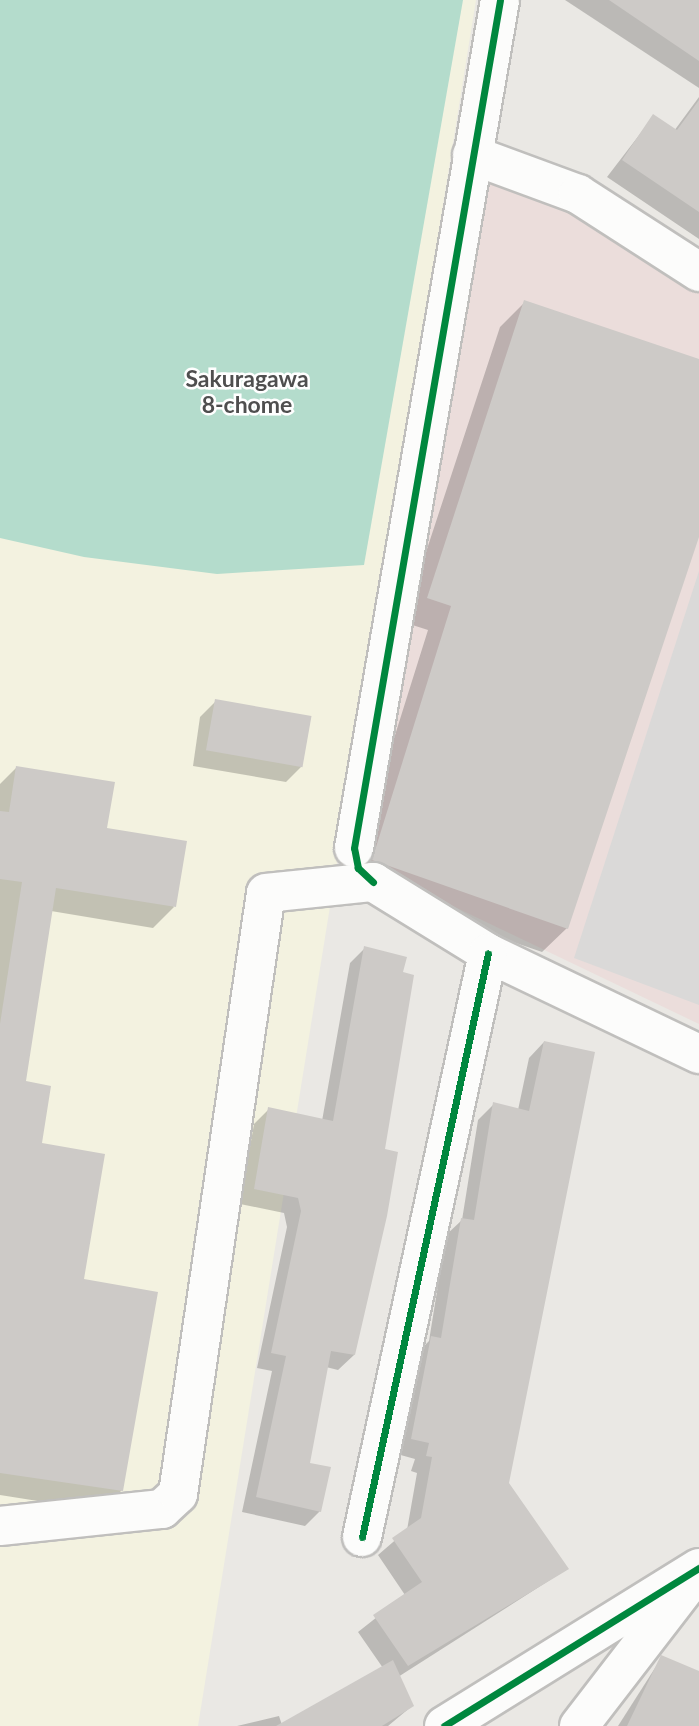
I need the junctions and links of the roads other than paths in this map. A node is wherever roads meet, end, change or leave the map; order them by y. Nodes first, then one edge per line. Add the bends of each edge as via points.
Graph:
1 (500, 0) edge
2 (472, 155) junction
3 (699, 272) edge
4 (354, 848) dead end
5 (488, 953) junction
6 (699, 1054) edge
7 (0, 1526) edge
8 (362, 1537) dead end
9 (699, 1569) edge
10 (444, 1726) edge
11 (579, 1726) edge

1 - 2 street
2 - 3 street via 579,194
2 - 4 street
5 - 6 street
5 - 7 street via 373,882 267,893 178,1494 162,1509
5 - 8 street
9 - 10 street
9 - 11 street

